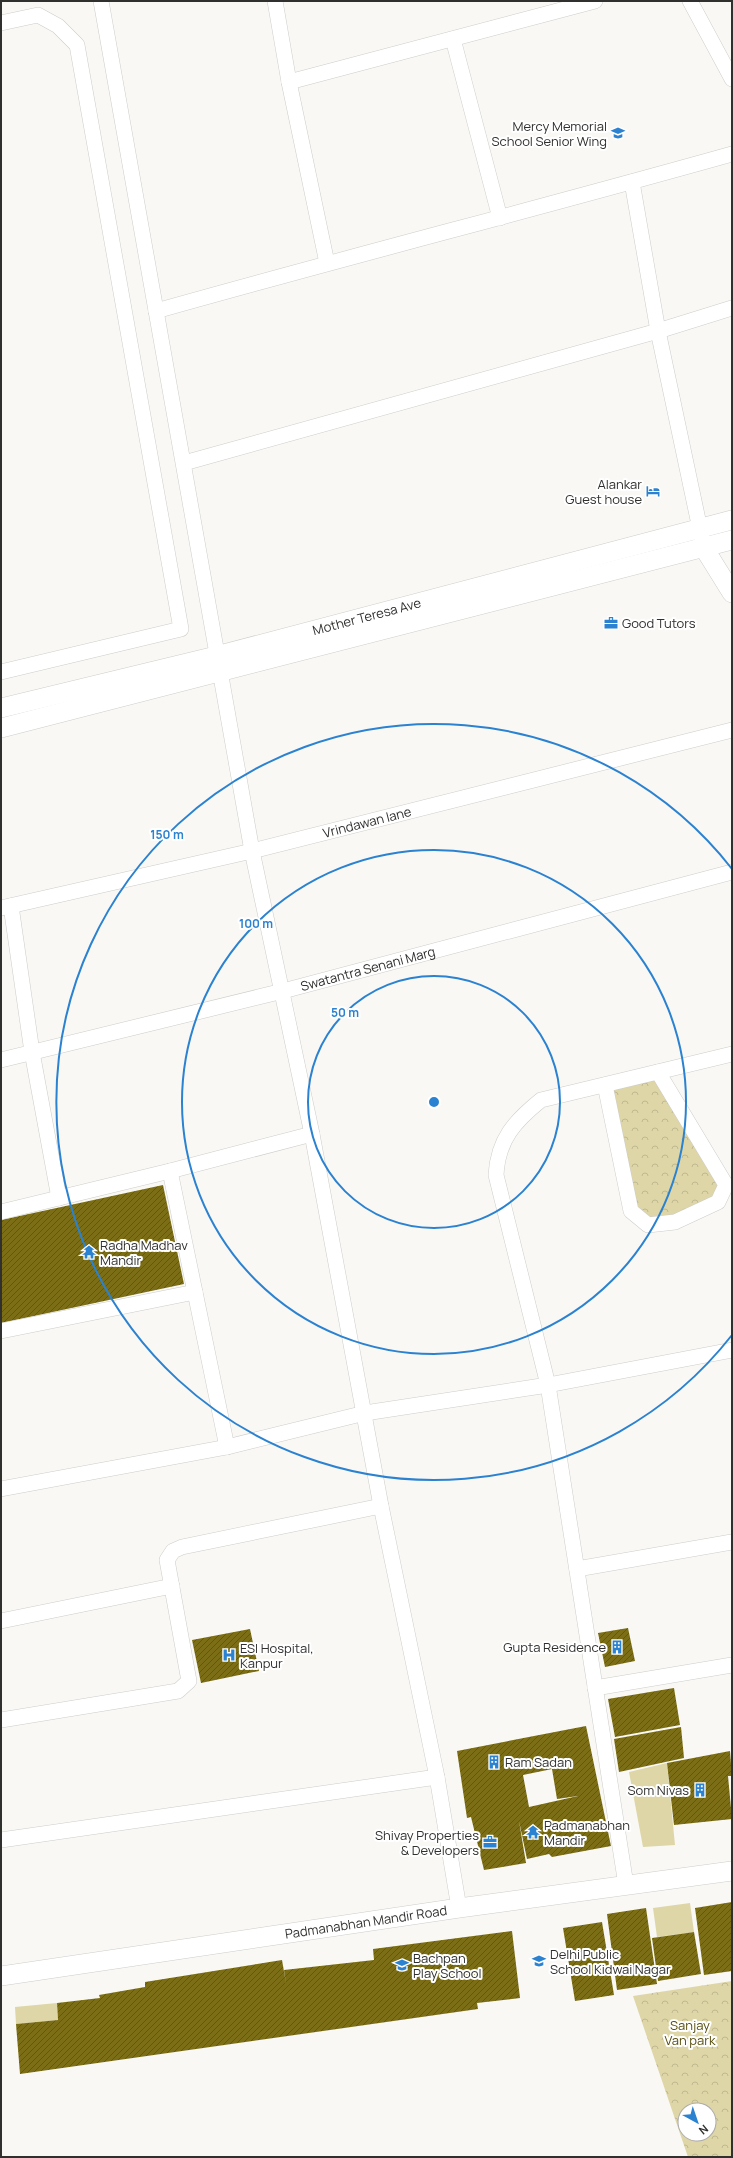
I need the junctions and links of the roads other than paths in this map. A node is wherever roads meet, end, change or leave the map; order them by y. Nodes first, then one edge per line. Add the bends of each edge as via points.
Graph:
1 (101, 1) edge
2 (275, 1) edge
3 (595, 1) edge
4 (690, 1) edge
5 (1, 23) edge
6 (453, 39) junction
7 (732, 79) edge
8 (290, 82) junction
9 (732, 154) edge
10 (632, 182) junction
11 (500, 218) junction
12 (327, 263) junction
13 (732, 308) edge
14 (156, 311) junction
15 (658, 331) junction
16 (184, 464) junction
17 (732, 520) edge
18 (700, 529) junction
19 (732, 540) edge
20 (704, 548) junction
21 (732, 594) edge
22 (218, 664) junction
23 (1, 672) edge
24 (1, 708) edge
25 (1, 728) edge
26 (732, 730) edge
27 (252, 851) junction
28 (732, 872) edge
29 (6, 907) edge
30 (283, 991) junction
31 (32, 1052) junction
32 (732, 1054) edge
33 (1, 1060) edge
34 (658, 1072) junction
35 (605, 1085) junction
36 (312, 1134) junction
37 (170, 1171) junction
38 (58, 1198) junction
39 (1, 1212) edge
40 (195, 1292) junction
41 (1, 1331) edge
42 (732, 1350) edge
43 (548, 1385) junction
44 (365, 1413) junction
45 (227, 1447) junction
46 (1, 1490) edge
47 (381, 1506) junction
48 (732, 1542) edge
49 (577, 1569) junction
50 (172, 1586) junction
51 (1, 1621) edge
52 (732, 1665) edge
53 (595, 1688) junction
54 (1, 1720) edge
55 (437, 1777) junction
56 (1, 1840) edge
57 (732, 1871) edge
58 (626, 1886) junction
59 (460, 1908) junction
60 (1, 1976) edge

1 - 14 street
2 - 8 street
3 - 6 street
4 - 7 street
5 - 23 street via 38,14 58,26 77,45 181,630
6 - 8 street
6 - 11 street
8 - 12 street
9 - 10 street
10 - 11 street
10 - 15 street
11 - 12 street
12 - 14 street
13 - 15 street
14 - 16 street
15 - 16 street
15 - 18 street
16 - 22 street
17 - 18 street, Mother Teresa Ave
18 - 20 street
18 - 22 street, Mother Teresa Ave
19 - 20 street
20 - 21 street
20 - 22 street
22 - 24 street, Mother Teresa Ave
22 - 25 street
22 - 27 street
26 - 27 street, Vrindawan lane
27 - 29 street, Vrindawan lane
27 - 30 street
28 - 30 street, Swatantra Senani Marg
29 - 31 street
30 - 31 street, Swatantra Senani Marg
30 - 36 street
31 - 33 street, Swatantra Senani Marg
31 - 38 street
32 - 34 street
34 - 35 street
34 - 35 street via 726,1186 718,1202 674,1222 648,1225 631,1211
35 - 43 street via 541,1100 518,1119 506,1137 497,1158 496,1175
36 - 37 street
36 - 44 street
37 - 38 street
37 - 40 street
38 - 39 street
40 - 41 street
40 - 45 street
42 - 43 street
43 - 44 street
43 - 49 street
44 - 45 street
44 - 47 street
45 - 46 street
47 - 50 street via 182,1546 173,1551 167,1560
47 - 55 street
48 - 49 street
49 - 53 street
50 - 51 street
50 - 54 street via 189,1681 183,1688 178,1691
52 - 53 street
53 - 58 street
55 - 56 street
55 - 59 street
57 - 58 street, Padmanabhan Mandir Road
58 - 59 street, Padmanabhan Mandir Road
59 - 60 street, Padmanabhan Mandir Road

